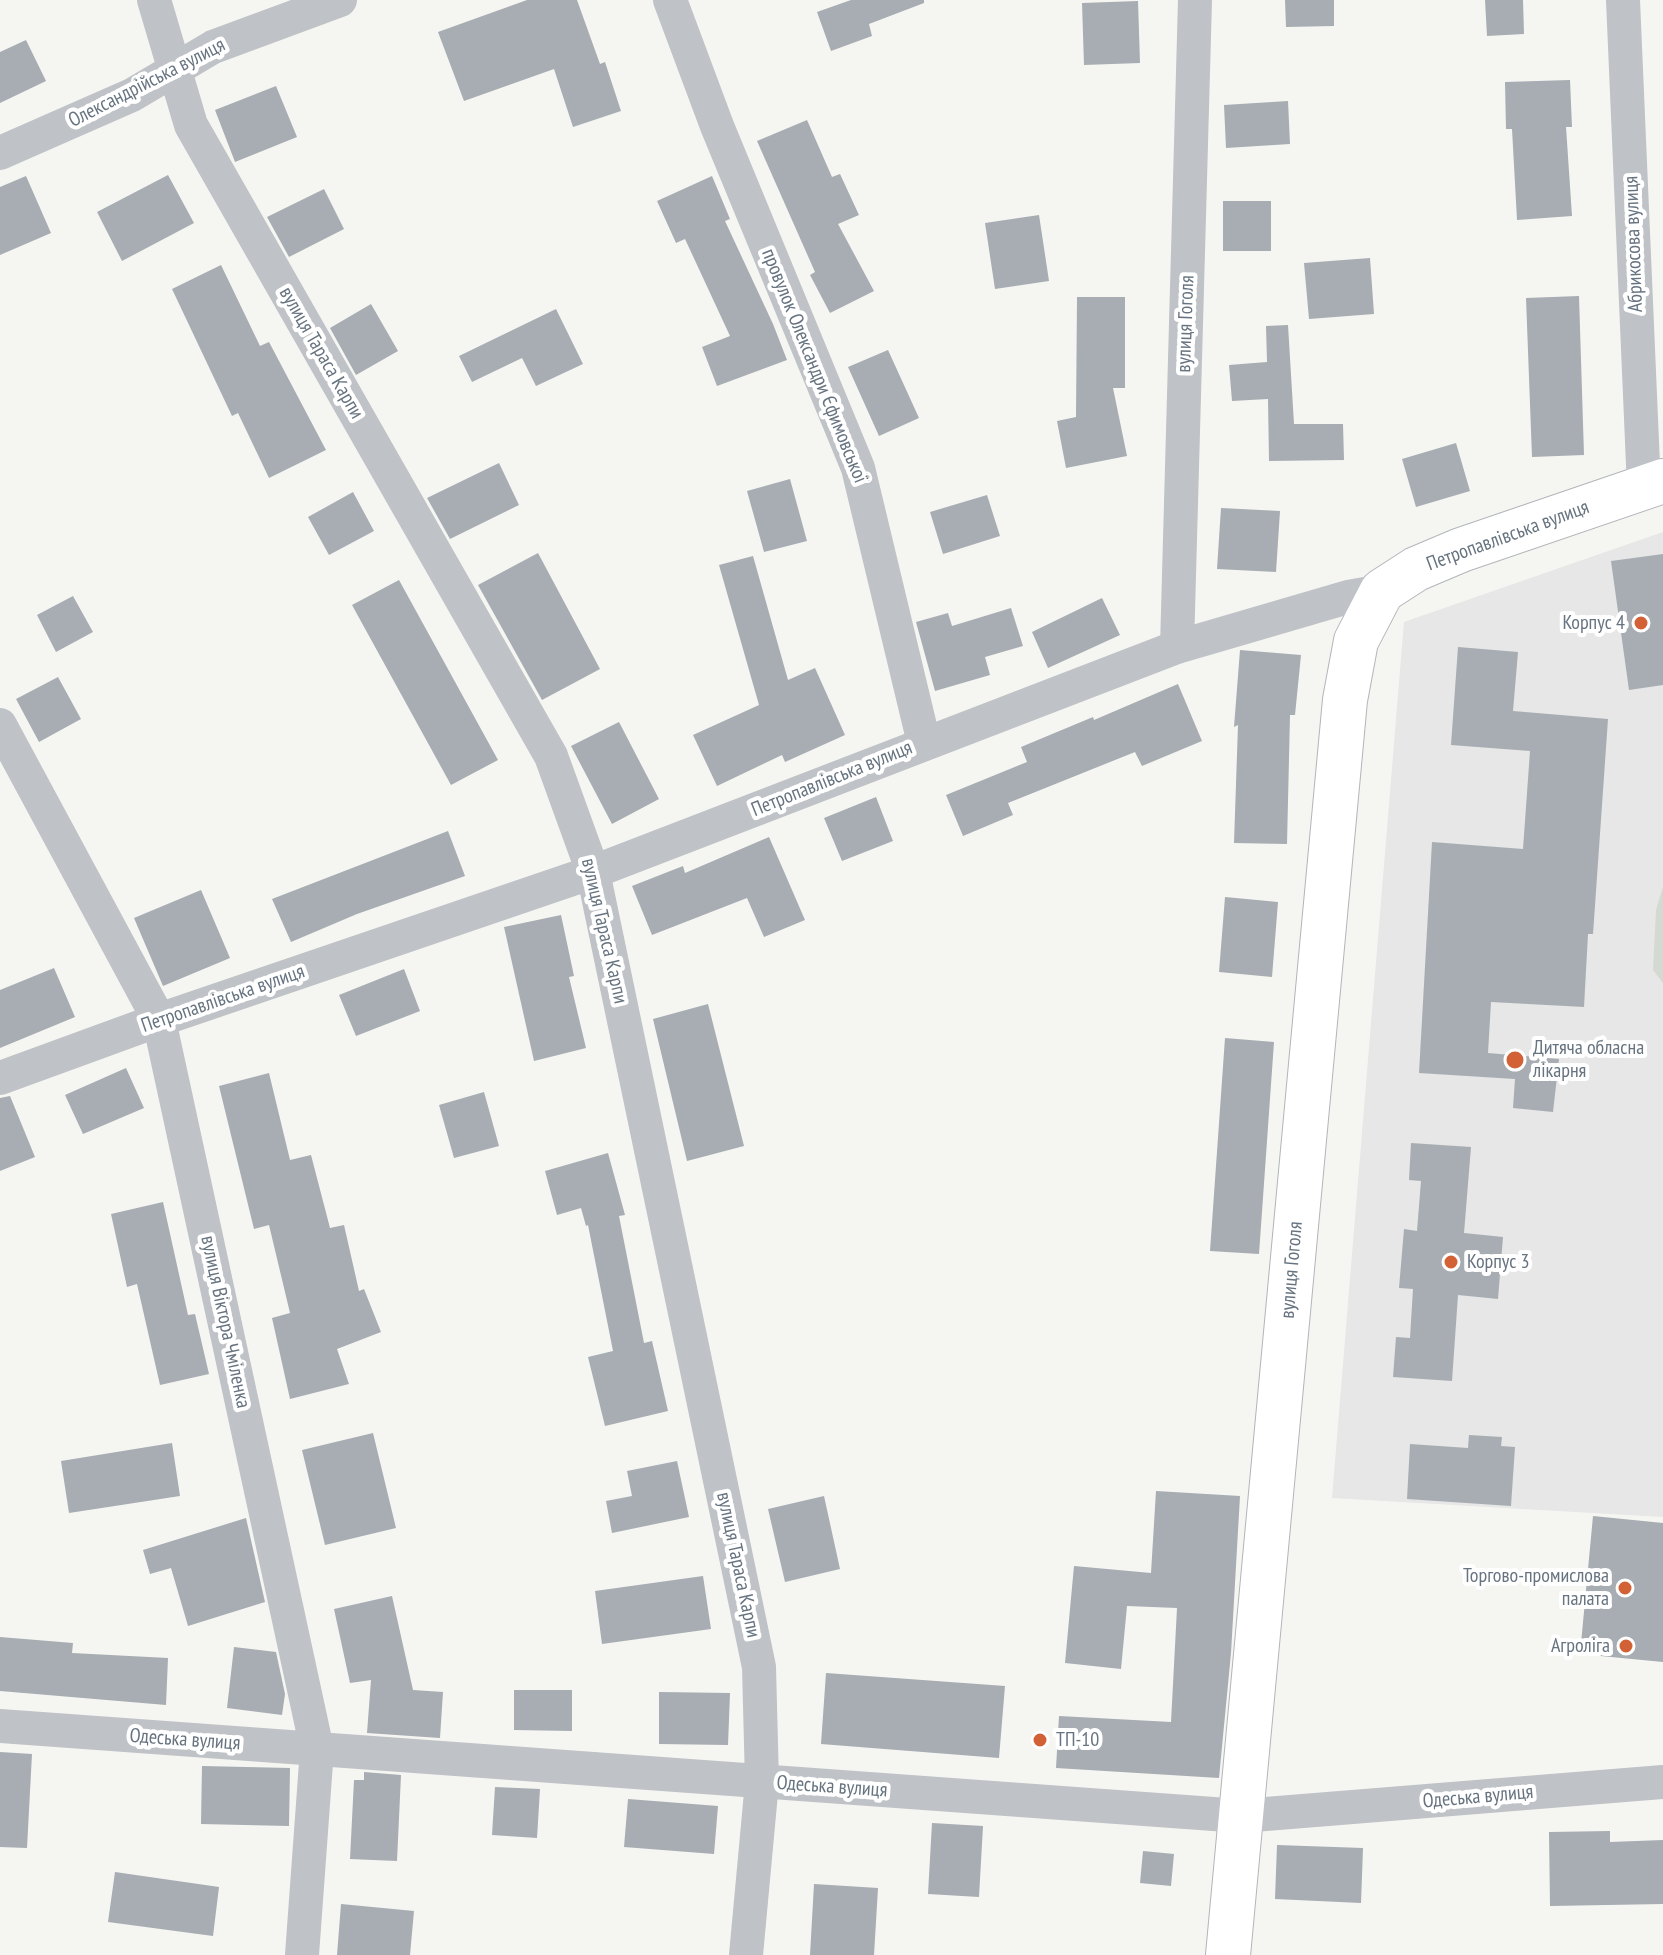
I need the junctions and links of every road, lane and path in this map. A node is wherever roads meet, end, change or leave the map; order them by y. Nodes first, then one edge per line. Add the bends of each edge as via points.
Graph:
1 (154, 0) edge
2 (340, 0) edge
3 (670, 0) edge
4 (1195, 0) edge
5 (1623, 0) edge
6 (174, 70) junction
7 (0, 153) edge
8 (1654, 485) edge
9 (1382, 591) junction
10 (1177, 647) junction
11 (0, 725) edge
12 (924, 743) junction
13 (593, 872) junction
14 (159, 1020) junction
15 (0, 1078) edge
16 (0, 1726) edge
17 (317, 1749) junction
18 (762, 1782) junction
19 (1663, 1782) edge
20 (1241, 1816) junction
21 (302, 1955) edge
22 (746, 1955) edge
23 (1228, 1955) edge

1 - 6 street, вулиця Тараса Карпи
2 - 6 street, Олександрійська вулиця via 213,47
3 - 12 street, провулок Олександри Єфимовської via 858,468
4 - 10 street, вулиця Гоголя
5 - 8 street, Абрикосова вулиця
6 - 7 street, Олександрійська вулиця via 132,95
6 - 13 street, вулиця Тараса Карпи via 191,125 551,756
8 - 9 main road, Петропавлівська вулиця via 1461,550
9 - 10 street, Петропавлівська вулиця
9 - 20 main road, вулиця Гоголя via 1356,641 1345,700
10 - 12 street, Петропавлівська вулиця
11 - 14 street, вулиця Віктора Чміленка
12 - 13 street, Петропавлівська вулиця
13 - 14 street, Петропавлівська вулиця
13 - 18 street, вулиця Тараса Карпи via 759,1667
14 - 15 street, Петропавлівська вулиця
14 - 17 street, вулиця Віктора Чміленка
16 - 17 street, Одеська вулиця
17 - 18 street, Одеська вулиця
17 - 21 street, вулиця Віктора Чміленка
18 - 20 street, Одеська вулиця
18 - 22 street, вулиця Тараса Карпи
19 - 20 street, Одеська вулиця
20 - 23 main road, вулиця Гоголя

